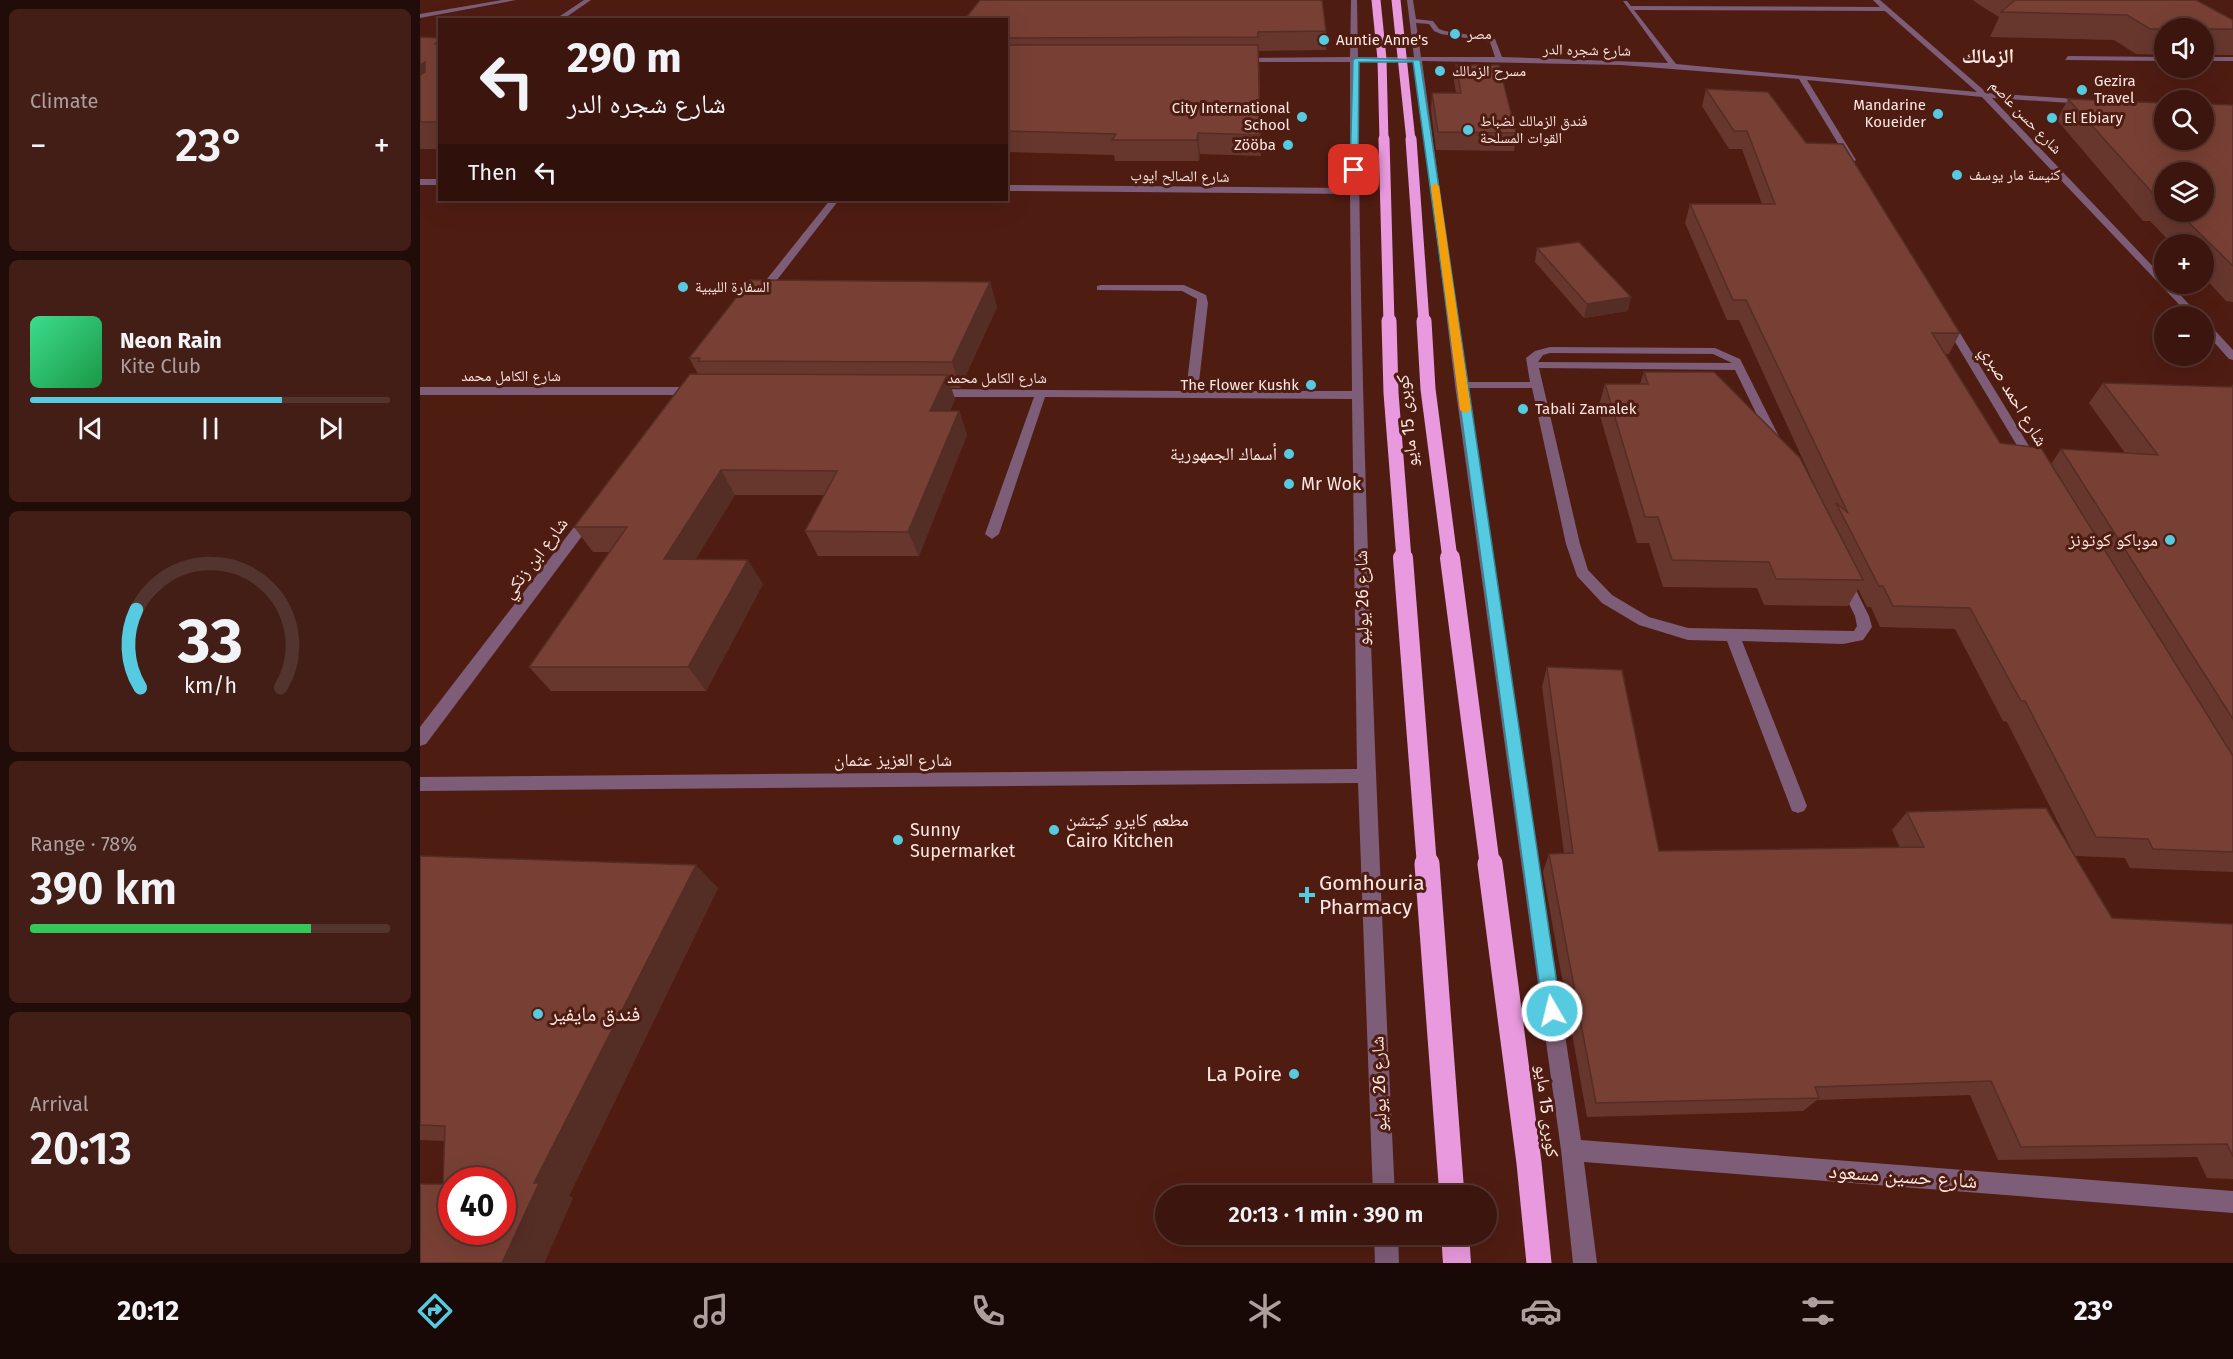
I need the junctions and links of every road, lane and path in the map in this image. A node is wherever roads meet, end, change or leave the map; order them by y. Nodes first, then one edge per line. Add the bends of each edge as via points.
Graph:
1 (513, 0) edge
2 (588, 0) edge
3 (1354, 0) edge
4 (1376, 0) edge
5 (1396, 0) edge
6 (1410, 0) edge
7 (1623, 0) edge
8 (1876, 0) edge
9 (1630, 8) junction
10 (1885, 9) junction
11 (420, 16) edge
12 (560, 18) edge
13 (1412, 21) junction
14 (2068, 58) edge
15 (2154, 59) edge
16 (2214, 59) edge
17 (2233, 59) edge
18 (1228, 60) edge
19 (1356, 60) junction
20 (1416, 60) junction
21 (1500, 61) junction
22 (1674, 66) junction
23 (1802, 78) junction
24 (1987, 97) junction
25 (2093, 102) edge
26 (1857, 170) edge
27 (420, 182) edge
28 (438, 182) edge
29 (1008, 188) edge
30 (1354, 192) junction
31 (833, 201) edge
32 (1101, 288) dead end
33 (1937, 303) edge
34 (2186, 306) edge
35 (748, 309) edge
36 (2214, 337) edge
37 (2233, 357) edge
38 (698, 373) edge
39 (1461, 385) junction
40 (1537, 385) junction
41 (420, 391) edge
42 (708, 391) edge
43 (922, 392) edge
44 (1041, 393) junction
45 (1192, 394) junction
46 (1358, 394) junction
47 (680, 396) junction
48 (2042, 478) edge
49 (598, 504) edge
50 (992, 534) dead end
51 (1733, 637) junction
52 (420, 739) edge
53 (1366, 776) junction
54 (420, 783) edge
55 (1798, 806) dead end
56 (1572, 1150) junction
57 (1384, 1185) edge
58 (1451, 1185) edge
59 (2233, 1202) edge
60 (1386, 1245) edge
61 (1456, 1245) edge
62 (1387, 1263) edge
63 (1457, 1263) edge
64 (1539, 1263) edge
65 (1585, 1263) edge

1 - 11 street
2 - 12 street
3 - 19 street, شارع 26 يوليو
4 - 58 highway, كوبرى 15 مايو, bridge via 1382,59 1390,393
5 - 64 highway, كوبرى 15 مايو, bridge via 1416,194 1428,389
6 - 13 street
7 - 9 street
8 - 10 street, شارع حسن عاصم
9 - 10 street
9 - 22 street
10 - 24 street, شارع حسن عاصم
13 - 20 street
13 - 21 street via 1431,22 1436,30 1452,36 1493,40
14 - 15 street
16 - 17 street
18 - 19 street, شارع شجره الدر
19 - 20 street, شارع شجره الدر
19 - 30 street, شارع 26 يوليو
20 - 21 street, شارع شجره الدر
20 - 39 street
21 - 22 street, شارع شجره الدر
22 - 23 street, شارع شجره الدر
23 - 24 street, شارع شجره الدر
23 - 26 street
24 - 25 street, شارع شجره الدر
24 - 34 street, شارع حسن عاصم
27 - 28 street
29 - 30 street, شارع الصالح ايوب
30 - 46 street, شارع 26 يوليو
31 - 35 street
32 - 45 street via 1184,288 1202,297
33 - 48 street, شارع احمد صبري
36 - 37 street
38 - 47 street
39 - 40 street
39 - 56 street
40 - 51 street via 1582,572 1607,599 1644,621 1688,634
40 - 51 street via 1532,358 1550,350 1715,351 1736,361 1865,627 1858,636 1843,638
41 - 47 street, شارع الكامل محمد
42 - 47 street, شارع الكامل محمد
43 - 44 street, شارع الكامل محمد
44 - 45 street, شارع الكامل محمد
44 - 50 street
45 - 46 street, شارع الكامل محمد
46 - 53 street, شارع 26 يوليو
49 - 52 street, شارع ابن زنكي
51 - 55 street
53 - 54 street, شارع العزيز عثمان
53 - 57 street, شارع 26 يوليو
56 - 59 street, شارع حسين مسعود
56 - 65 street
60 - 62 street
61 - 63 highway

